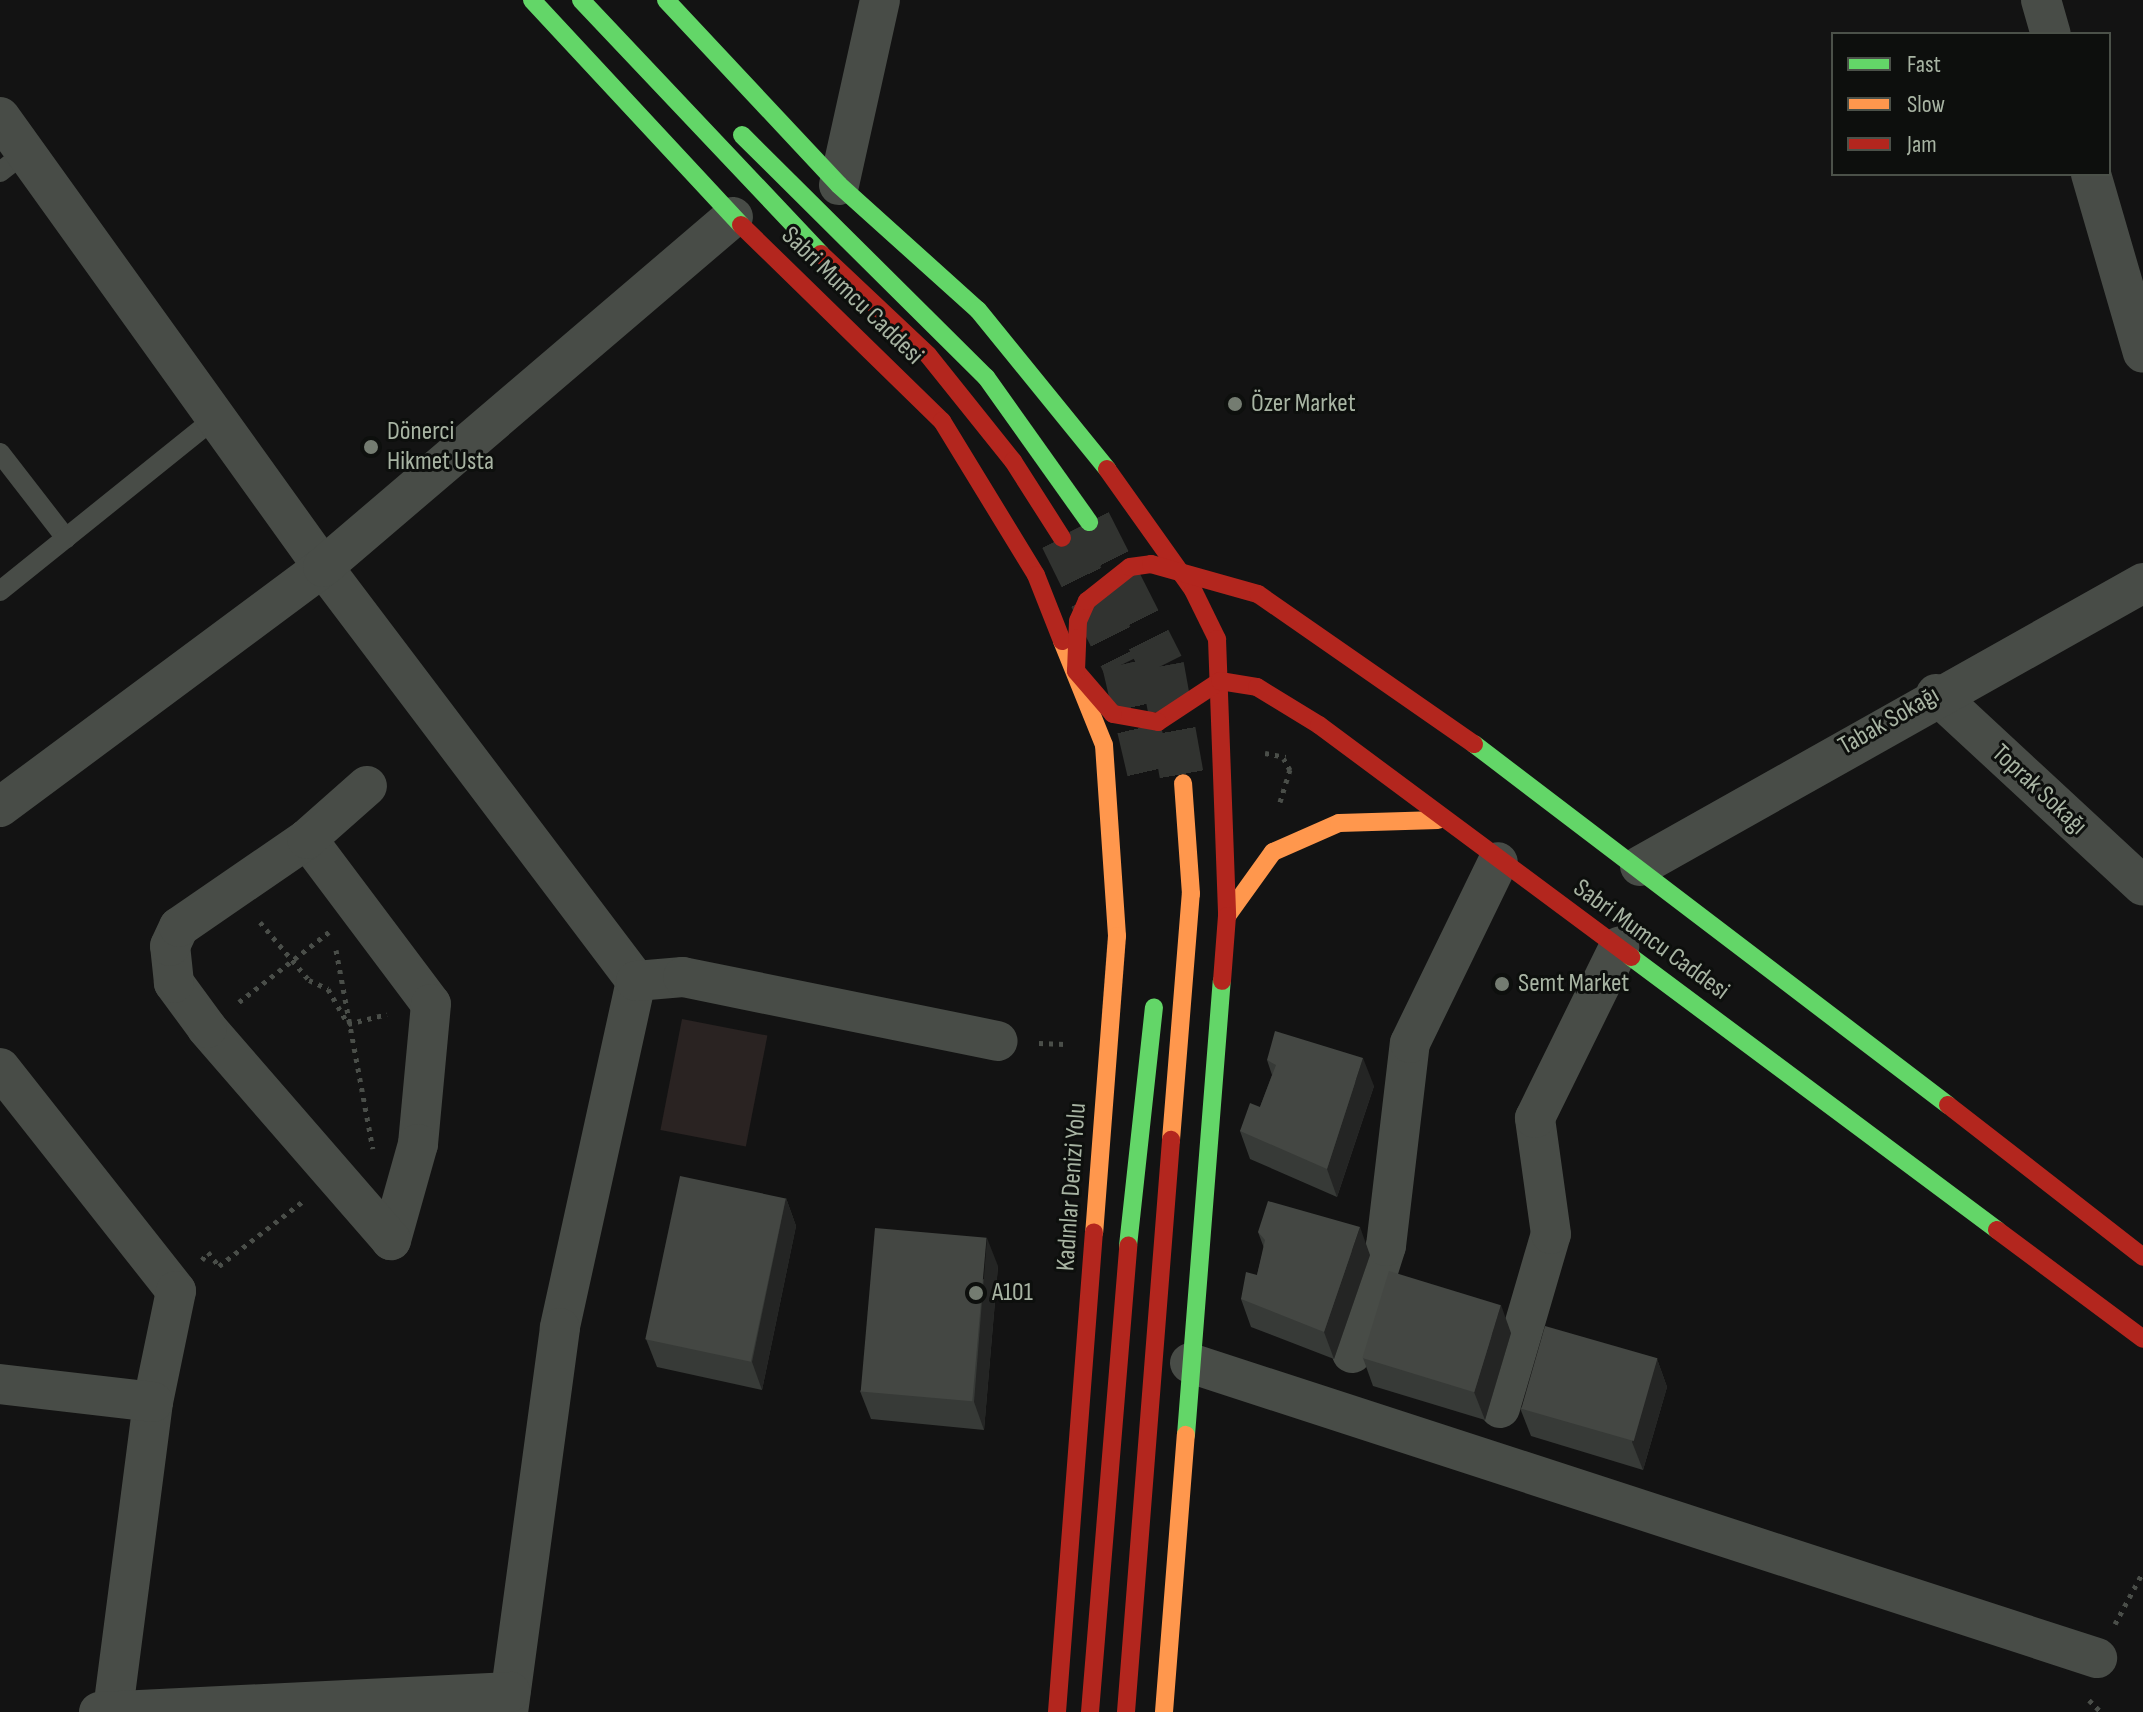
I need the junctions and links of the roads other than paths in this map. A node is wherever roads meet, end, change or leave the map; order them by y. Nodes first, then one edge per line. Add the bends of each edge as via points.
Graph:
1 (532, 0) edge
2 (581, 0) edge
3 (666, 0) edge
4 (880, 0) edge
5 (2041, 0) edge
6 (2050, 32) edge
7 (722, 115) dead end
8 (0, 117) edge
9 (11, 164) edge
10 (2092, 176) edge
11 (839, 185) junction
12 (733, 217) junction
13 (2143, 353) edge
14 (215, 418) junction
15 (0, 453) edge
16 (1089, 522) tunnel mouth
17 (66, 538) junction
18 (1062, 538) tunnel mouth
19 (1174, 566) junction
20 (323, 567) junction
21 (2143, 583) edge
22 (0, 591) edge
23 (1076, 671) junction
24 (1220, 681) junction
25 (1936, 694) junction
26 (1183, 783) tunnel mouth
27 (367, 786) dead end
28 (0, 807) edge
29 (1438, 820) junction
30 (316, 852) junction
31 (1498, 862) junction
32 (1640, 866) junction
33 (2143, 886) edge
34 (1227, 916) junction
35 (1619, 947) junction
36 (1157, 978) dead end
37 (636, 981) junction
38 (998, 1041) road end
39 (0, 1068) edge
40 (2143, 1257) edge
41 (2143, 1339) edge
42 (1352, 1353) dead end
43 (1190, 1363) junction
44 (0, 1384) edge
45 (153, 1402) junction
46 (1500, 1408) dead end
47 (2097, 1658) dead end
48 (510, 1702) edge
49 (99, 1712) edge
50 (113, 1712) edge
51 (1057, 1712) edge
52 (1090, 1712) edge
53 (1126, 1712) edge
54 (1164, 1712) edge

1 - 12 main road, Sabri Mumcu Caddesi
2 - 18 main road via 781,217 928,355 1013,461
3 - 11 main road
4 - 11 street
5 - 6 street
7 - 16 main road via 986,377
8 - 9 street
9 - 14 street
10 - 13 street
11 - 19 main road via 978,310 1070,417
12 - 20 street
12 - 23 main road, Sabri Mumcu Caddesi via 942,421 1036,575
14 - 17 lane
14 - 20 street
15 - 17 lane
17 - 22 lane
19 - 23 main road via 1130,567 1087,601 1078,621
19 - 24 main road via 1207,611
19 - 32 main road, Sabri Mumcu Caddesi via 1258,594
20 - 28 street
20 - 37 street
21 - 25 street, Tabak Sokağı
23 - 24 main road via 1100,704 1132,723 1177,715
23 - 51 main road, Kadınlar Denizi Yolu via 1104,745 1117,936
24 - 29 main road, Sabri Mumcu Caddesi via 1257,687 1319,725
24 - 34 main road
25 - 32 street, Tabak Sokağı
25 - 33 street, Toprak Sokağı
26 - 53 main road via 1191,894
27 - 30 street
29 - 31 main road, Sabri Mumcu Caddesi
29 - 34 main road via 1339,823 1286,846 1273,852
30 - 30 street via 231,885 179,927 170,946 174,983 391,1240 418,1144 431,1004 346,917
31 - 35 main road, Sabri Mumcu Caddesi
31 - 42 street via 1410,1043 1386,1246
32 - 40 main road, Sabri Mumcu Caddesi
34 - 43 main road
35 - 41 main road, Sabri Mumcu Caddesi
35 - 46 street via 1535,1118 1551,1234
36 - 52 main road via 1119,1332
37 - 38 street via 683,977
37 - 48 street via 560,1328
39 - 45 street via 176,1291
43 - 47 street
43 - 54 main road
44 - 45 street
45 - 50 street
48 - 50 street
49 - 50 street

